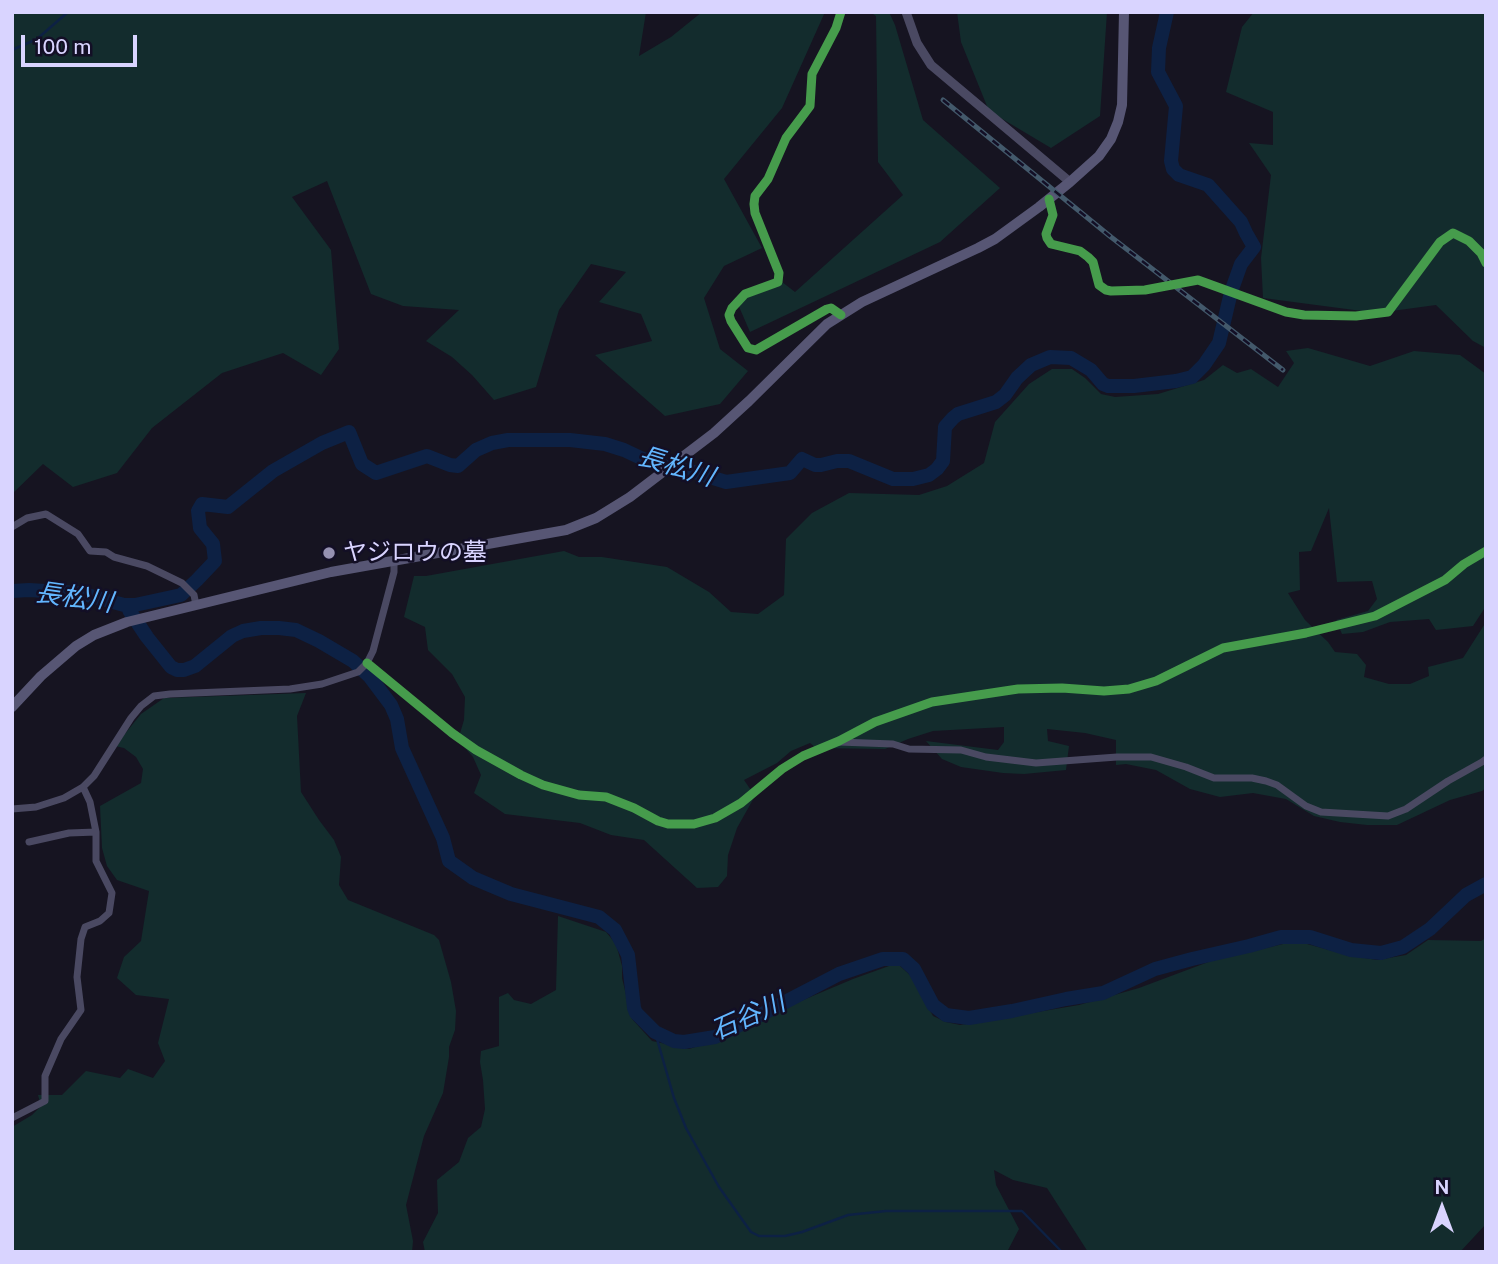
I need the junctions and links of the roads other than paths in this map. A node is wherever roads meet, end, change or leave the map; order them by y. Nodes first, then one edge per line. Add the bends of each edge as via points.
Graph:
1 (841, 12) edge
2 (906, 12) edge
3 (1124, 12) edge
4 (1070, 182) junction
5 (1049, 199) junction
6 (1486, 263) edge
7 (841, 315) junction
8 (12, 527) edge
9 (1486, 551) edge
10 (394, 559) junction
11 (196, 605) junction
12 (367, 663) junction
13 (12, 707) edge
14 (839, 741) junction
15 (1486, 759) edge
16 (83, 787) junction
17 (12, 809) edge
18 (96, 832) junction
19 (29, 842) dead end
20 (12, 1118) edge

1 - 7 street via 812,74 810,106 786,138 755,196 755,213 779,273 778,282 745,294 729,315 748,348 756,350 827,309
2 - 4 street via 930,65
3 - 4 main road via 1118,122 1099,156
4 - 5 main road
5 - 6 street via 1053,215 1046,238 1093,261 1099,285 1106,290 1145,290 1198,280 1286,312 1356,316 1388,312 1440,242 1453,233 1469,241
5 - 7 main road via 995,239
7 - 10 main road via 714,433 596,518 566,530
8 - 11 street via 46,514 78,534 90,551 147,566 182,583
9 - 14 street via 1445,580 1376,616 1223,648 1143,685 1104,691 1018,689 932,702 875,722
10 - 11 main road
10 - 12 street
11 - 13 main road via 94,635 41,676
12 - 14 street via 452,733 520,775 579,795 606,797 668,824 715,818 782,769
12 - 16 street via 358,672 323,684 154,696 131,718
14 - 15 street via 961,750 1036,763 1151,757 1214,778 1266,780 1321,811 1388,816
16 - 17 street via 36,807
16 - 18 street
18 - 19 street
18 - 20 street via 96,861 112,893 109,913 85,927 81,939 77,977 81,1010 61,1039 45,1076 46,1101

